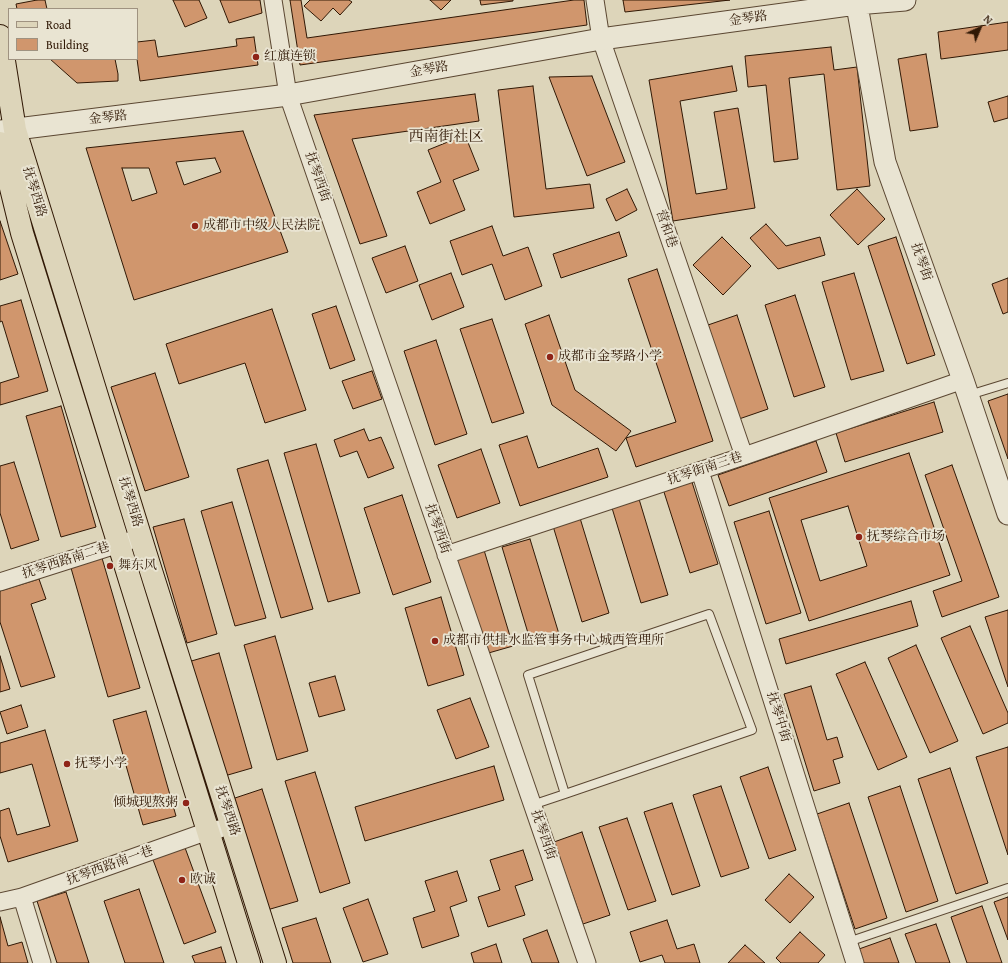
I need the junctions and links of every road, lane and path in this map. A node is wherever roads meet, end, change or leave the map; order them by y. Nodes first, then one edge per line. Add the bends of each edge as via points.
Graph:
1 (273, 0) edge
2 (595, 0) edge
3 (905, 0) edge
4 (856, 2) edge
5 (0, 36) edge
6 (601, 39) junction
7 (288, 95) junction
8 (5, 135) edge
9 (1008, 383) edge
10 (965, 388) junction
11 (744, 456) junction
12 (700, 470) junction
13 (1008, 514) edge
14 (125, 542) junction
15 (446, 554) junction
16 (0, 582) edge
17 (565, 794) junction
18 (532, 805) junction
19 (214, 830) junction
20 (1008, 888) edge
21 (22, 897) junction
22 (0, 902) edge
23 (848, 942) junction
24 (42, 963) edge
25 (249, 963) edge
26 (275, 963) edge
27 (587, 963) edge
28 (855, 963) edge

1 - 7 street, 抚琴西街
2 - 6 street, 营和巷
3 - 4 street, 金琴路
4 - 6 street, 金琴路
4 - 10 street, 抚琴街 via 886,162
5 - 8 main road, 抚琴西路
6 - 7 street, 金琴路
6 - 11 street, 营和巷
7 - 8 street, 金琴路
7 - 15 street, 抚琴西街
8 - 14 main road, 抚琴西路 via 22,233
8 - 26 main road, 抚琴西路 via 148,563
9 - 10 lane
10 - 11 street, 抚琴街南三巷
10 - 13 street, 抚琴街
11 - 12 street, 抚琴街南三巷
12 - 15 street, 抚琴街南三巷
12 - 23 street, 抚琴中街
14 - 16 street, 抚琴西路南二巷
14 - 19 main road, 抚琴西路
15 - 18 street, 抚琴西街
17 - 17 lane via 752,730 709,614 528,675
17 - 18 lane
18 - 27 street, 抚琴西街
19 - 21 street, 抚琴西路南一巷
19 - 25 main road, 抚琴西路
20 - 23 lane
21 - 22 street, 抚琴西路南一巷
21 - 24 street
23 - 28 street, 抚琴中街

